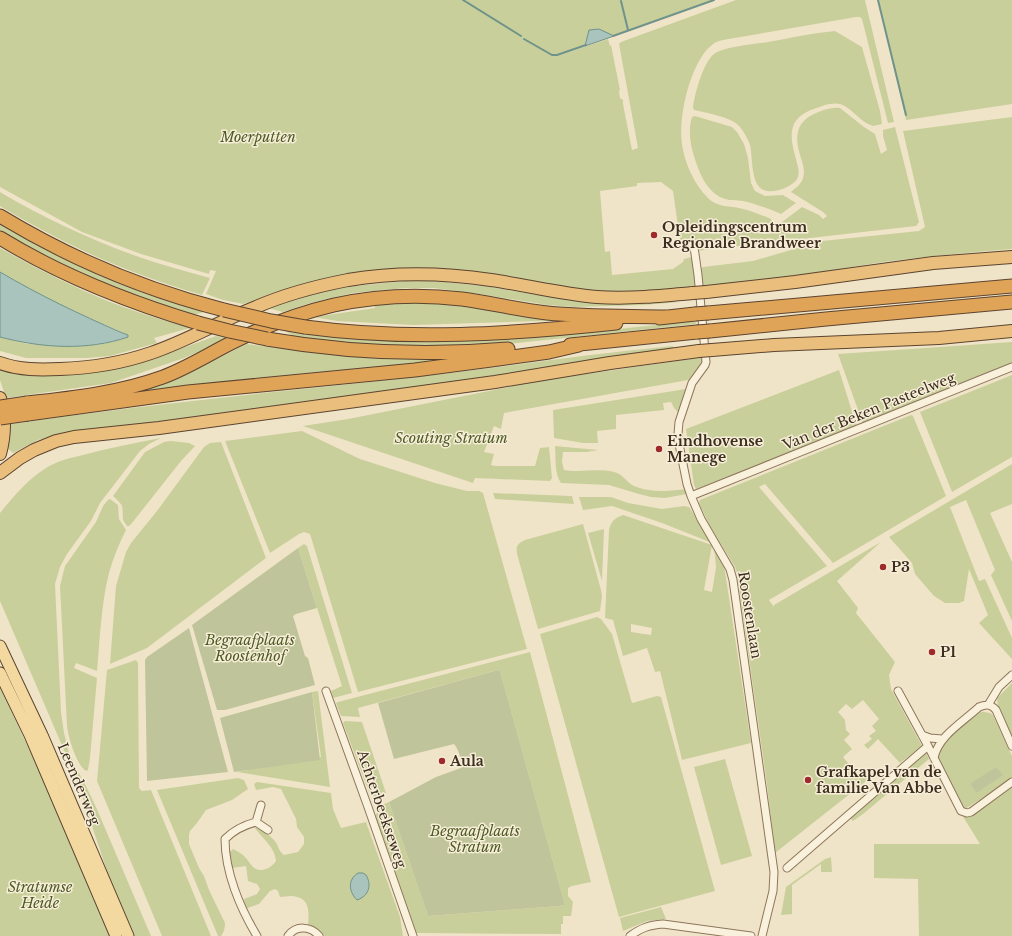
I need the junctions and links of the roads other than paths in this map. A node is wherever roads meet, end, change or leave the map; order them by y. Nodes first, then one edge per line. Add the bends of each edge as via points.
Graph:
1 (0, 216) edge
2 (0, 238) edge
3 (692, 244) dead end
4 (1012, 257) edge
5 (1012, 286) edge
6 (1012, 302) edge
7 (667, 317) junction
8 (1012, 331) edge
9 (579, 345) junction
10 (0, 363) edge
11 (1012, 368) edge
12 (0, 398) edge
13 (0, 407) edge
14 (28, 409) junction
15 (0, 418) edge
16 (0, 454) edge
17 (0, 473) edge
18 (691, 496) junction
19 (0, 646) edge
20 (0, 673) edge
21 (1012, 675) edge
22 (326, 691) dead end
23 (898, 691) dead end
24 (988, 705) junction
25 (922, 735) junction
26 (942, 739) junction
27 (928, 746) junction
28 (1012, 746) edge
29 (934, 758) junction
30 (1012, 782) edge
31 (261, 806) dead end
32 (256, 822) junction
33 (268, 830) dead end
34 (787, 868) dead end
35 (688, 932) edge
36 (116, 936) edge
37 (128, 936) edge
38 (256, 936) edge
39 (288, 936) edge
40 (319, 936) edge
41 (413, 936) edge
42 (630, 936) edge
43 (751, 936) edge
44 (762, 936) edge

1 - 7 highway, bridge via 87,263 163,293 271,321 329,330 450,335 529,331
2 - 9 highway, bridge via 43,263 126,299 198,323 267,339 329,348 412,354
3 - 18 street, Roostenlaan via 697,265 706,365 692,383 679,422 678,434
4 - 10 highway, bridge via 644,297 596,297 456,276 382,276 323,285 290,294 139,357 83,368 22,369
5 - 7 highway
6 - 9 highway
7 - 14 highway via 560,314 431,297 371,299 334,305 275,324 232,342 164,377
8 - 17 highway, bridge via 699,351 480,384 159,428 74,437 34,450
9 - 14 highway via 549,352 400,371
11 - 18 street, Van der Beken Pasteelweg
12 - 16 highway via 4,426
13 - 14 highway, bridge
14 - 15 highway, bridge
18 - 44 street, Roostenlaan via 701,519 730,569 733,580 774,872 773,891
19 - 37 main road, Leenderweg via 42,735
20 - 36 main road, Leenderweg via 30,735
21 - 24 street via 999,687
22 - 41 street, Achterbeekseweg
23 - 25 street
24 - 26 street via 979,707
24 - 28 street via 996,710
25 - 26 street
25 - 27 street
26 - 29 street
27 - 29 street
27 - 34 street
29 - 30 street via 961,811 967,813
31 - 32 street
32 - 33 street
32 - 38 street via 233,831 225,840 225,855 240,905
35 - 42 street via 663,924 650,925
35 - 43 street
39 - 40 street via 292,931 304,928 314,930

